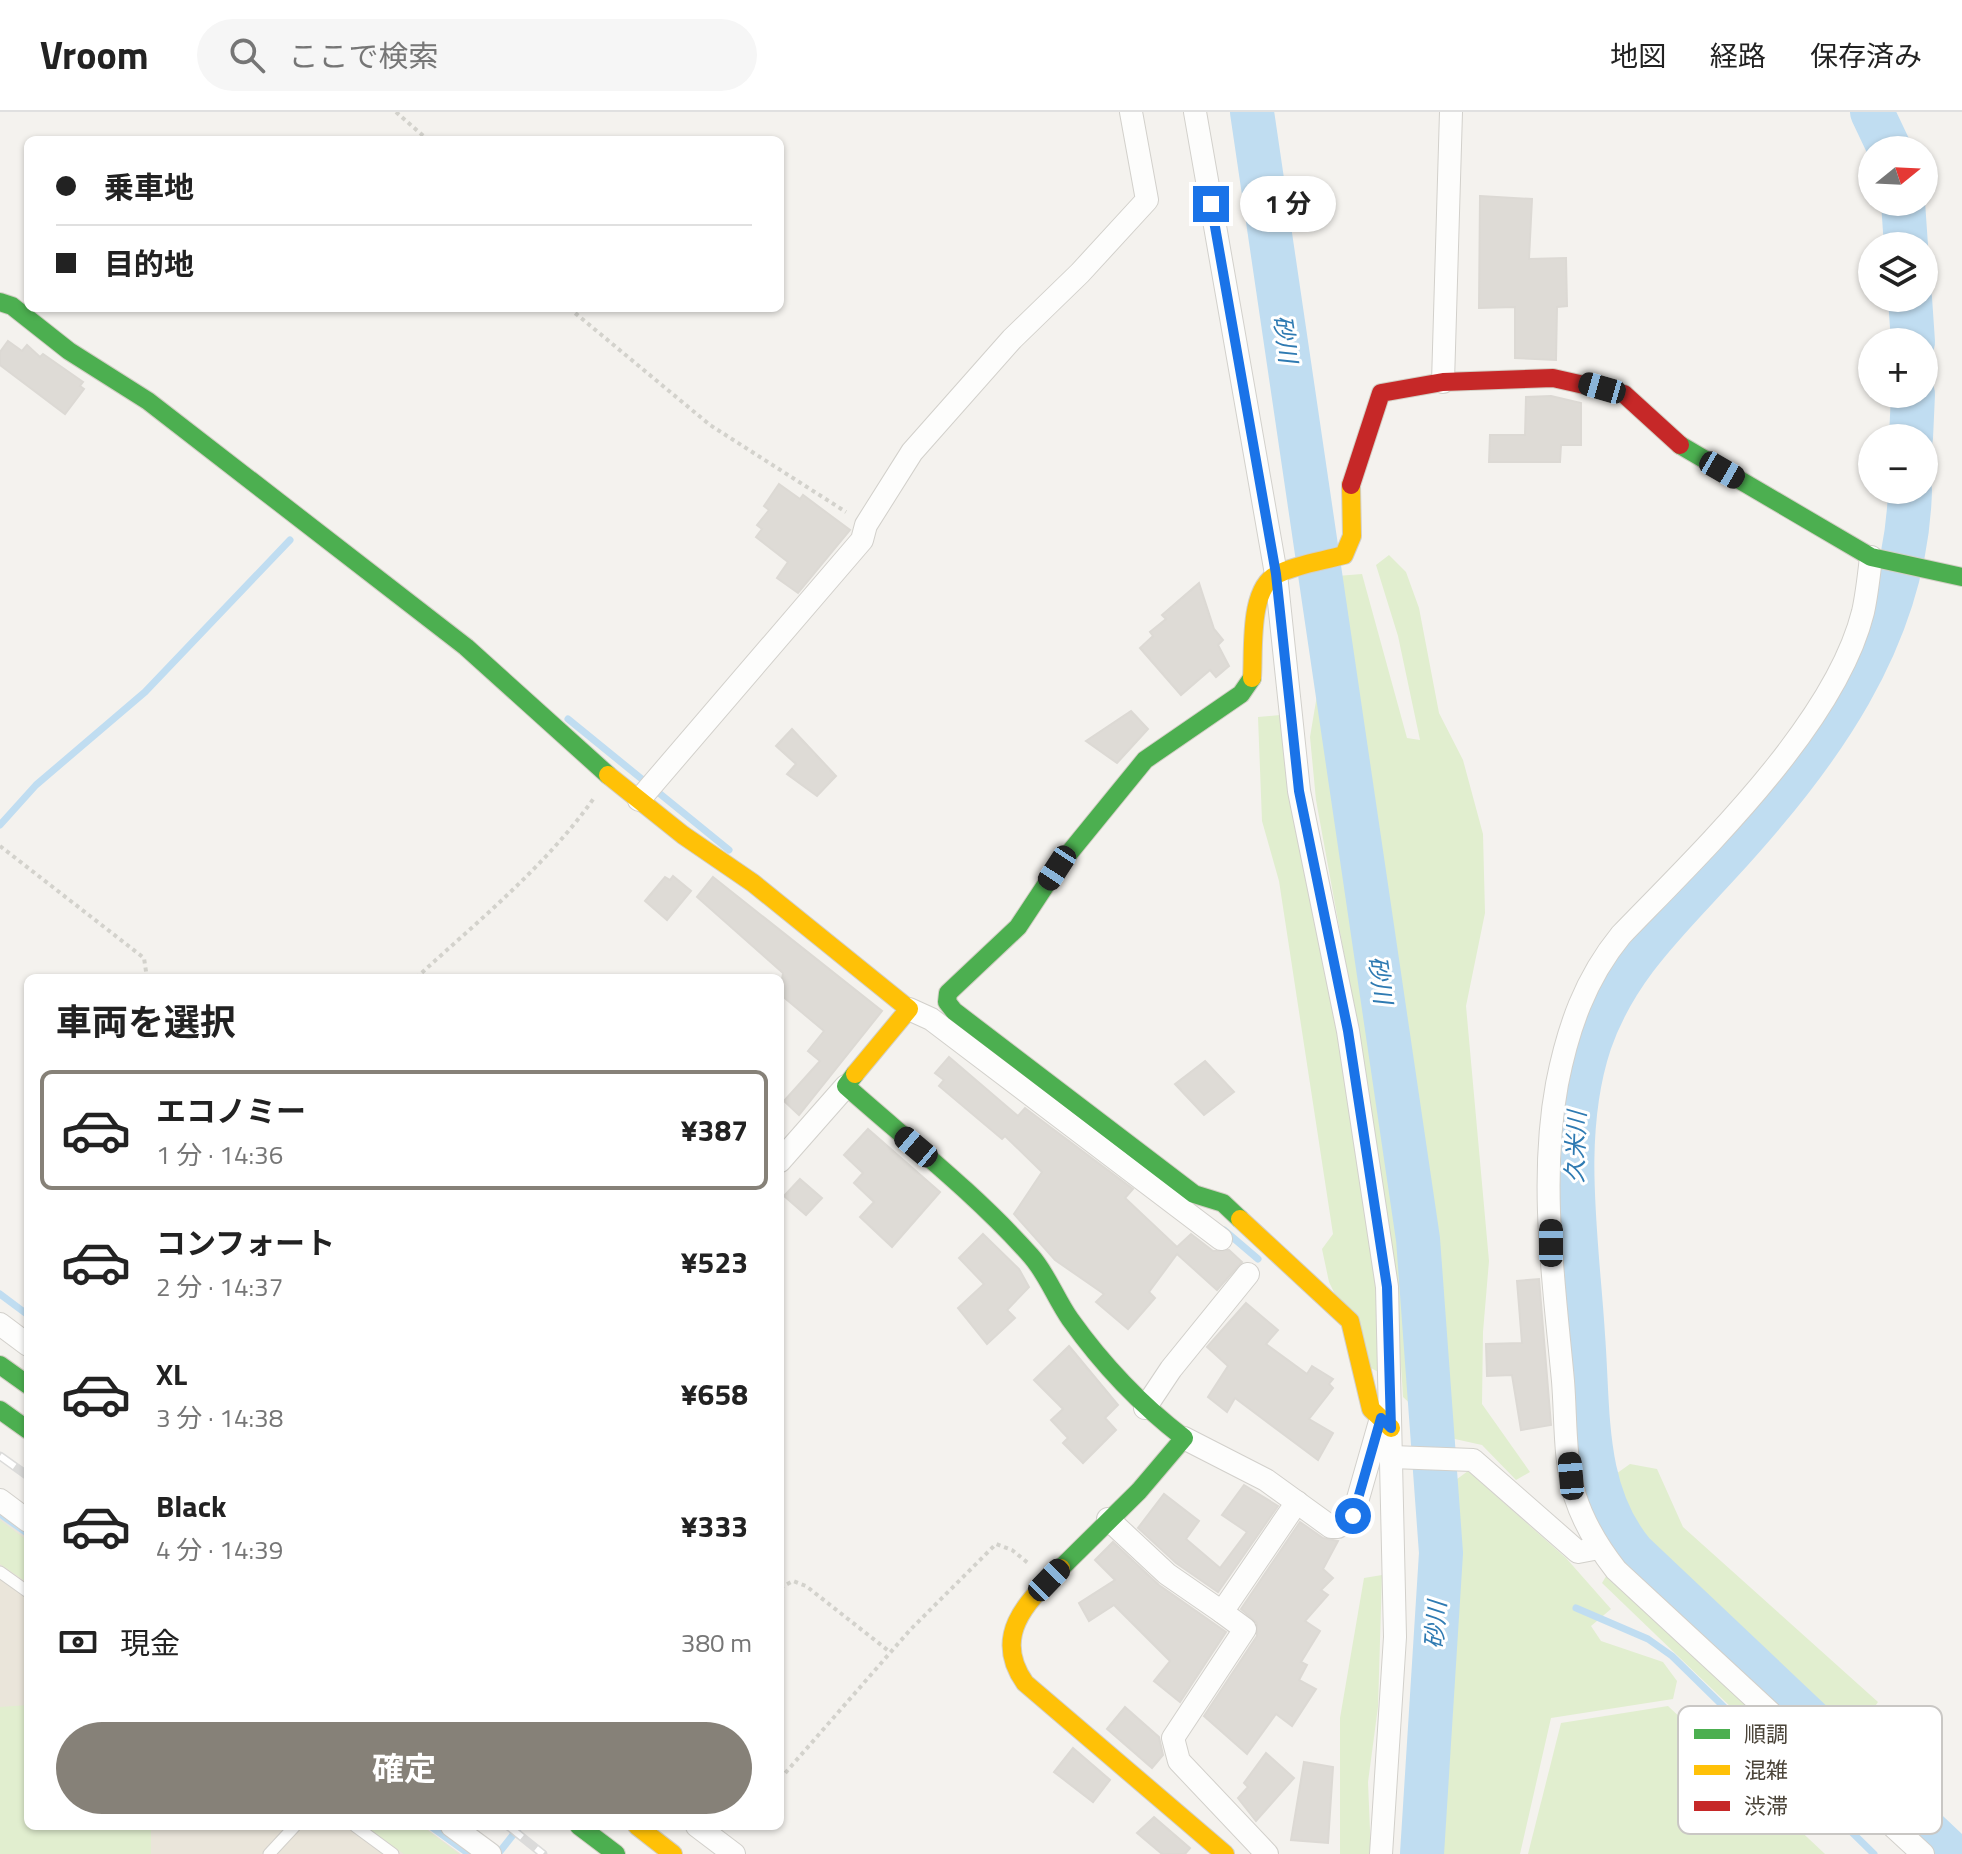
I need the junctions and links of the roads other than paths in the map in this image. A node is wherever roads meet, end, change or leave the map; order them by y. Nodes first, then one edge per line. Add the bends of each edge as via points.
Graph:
1 (1131, 112) edge
2 (1195, 112) edge
3 (1451, 112) edge
4 (0, 302) edge
5 (1443, 382) junction
6 (1876, 560) junction
7 (1286, 571) junction
8 (1962, 577) edge
9 (647, 791) junction
10 (909, 1009) junction
11 (938, 1012) junction
12 (846, 1086) junction
13 (784, 1156) edge
14 (1221, 1239) dead end
15 (1248, 1274) dead end
16 (0, 1324) edge
17 (24, 1342) edge
18 (0, 1365) edge
19 (24, 1382) edge
20 (1145, 1408) junction
21 (0, 1410) edge
22 (1386, 1423) junction
23 (24, 1427) edge
24 (1184, 1438) junction
25 (1397, 1458) junction
26 (0, 1500) edge
27 (1297, 1502) junction
28 (24, 1518) edge
29 (1108, 1519) junction
30 (1599, 1548) junction
31 (0, 1572) edge
32 (24, 1589) edge
33 (1222, 1612) junction
34 (1763, 1706) edge
35 (291, 1830) edge
36 (360, 1830) edge
37 (457, 1830) edge
38 (584, 1830) edge
39 (642, 1830) edge
40 (702, 1830) edge
41 (1901, 1834) edge
42 (269, 1854) edge
43 (393, 1854) edge
44 (490, 1854) edge
45 (616, 1854) edge
46 (673, 1854) edge
47 (734, 1854) edge
48 (1225, 1854) edge
49 (1267, 1854) edge
50 (1381, 1854) edge
51 (1923, 1854) edge

1 - 9 street via 1147,200 912,452 862,540
2 - 7 street
3 - 5 street
4 - 9 main road via 148,401 466,647 609,776
5 - 6 main road via 1553,378 1624,394 1673,441
5 - 7 main road via 1381,393 1349,499 1353,539 1344,555
6 - 8 main road
6 - 30 street via 1852,644 1797,739 1729,823 1606,954 1579,1001 1567,1038 1550,1155 1551,1243 1571,1476
7 - 11 main road via 1265,583 1256,609 1252,678 1241,694 1145,760 1122,784 1018,927 948,993
7 - 22 street via 1299,791 1348,1031 1387,1287
9 - 10 main road
10 - 11 street
10 - 12 main road
11 - 14 street
11 - 22 main road via 1194,1194 1223,1203 1350,1321 1371,1409
12 - 13 street
12 - 20 main road via 1033,1258 1070,1319
15 - 20 street
16 - 17 street
18 - 19 main road
20 - 24 main road
21 - 23 main road
22 - 25 street
22 - 27 street via 1353,1516 1331,1527
24 - 27 street
24 - 29 main road
25 - 30 street via 1473,1460 1578,1552
25 - 50 street via 1395,1637
26 - 28 street
27 - 33 street
29 - 33 street via 1167,1574
29 - 48 main road via 1029,1600 1014,1628 1013,1666 1025,1683
30 - 34 street via 1616,1570
31 - 32 lane
33 - 49 street via 1245,1629 1173,1738 1174,1750
35 - 42 lane
36 - 43 lane
37 - 44 street
38 - 45 main road
39 - 46 main road
40 - 47 street
41 - 51 street

